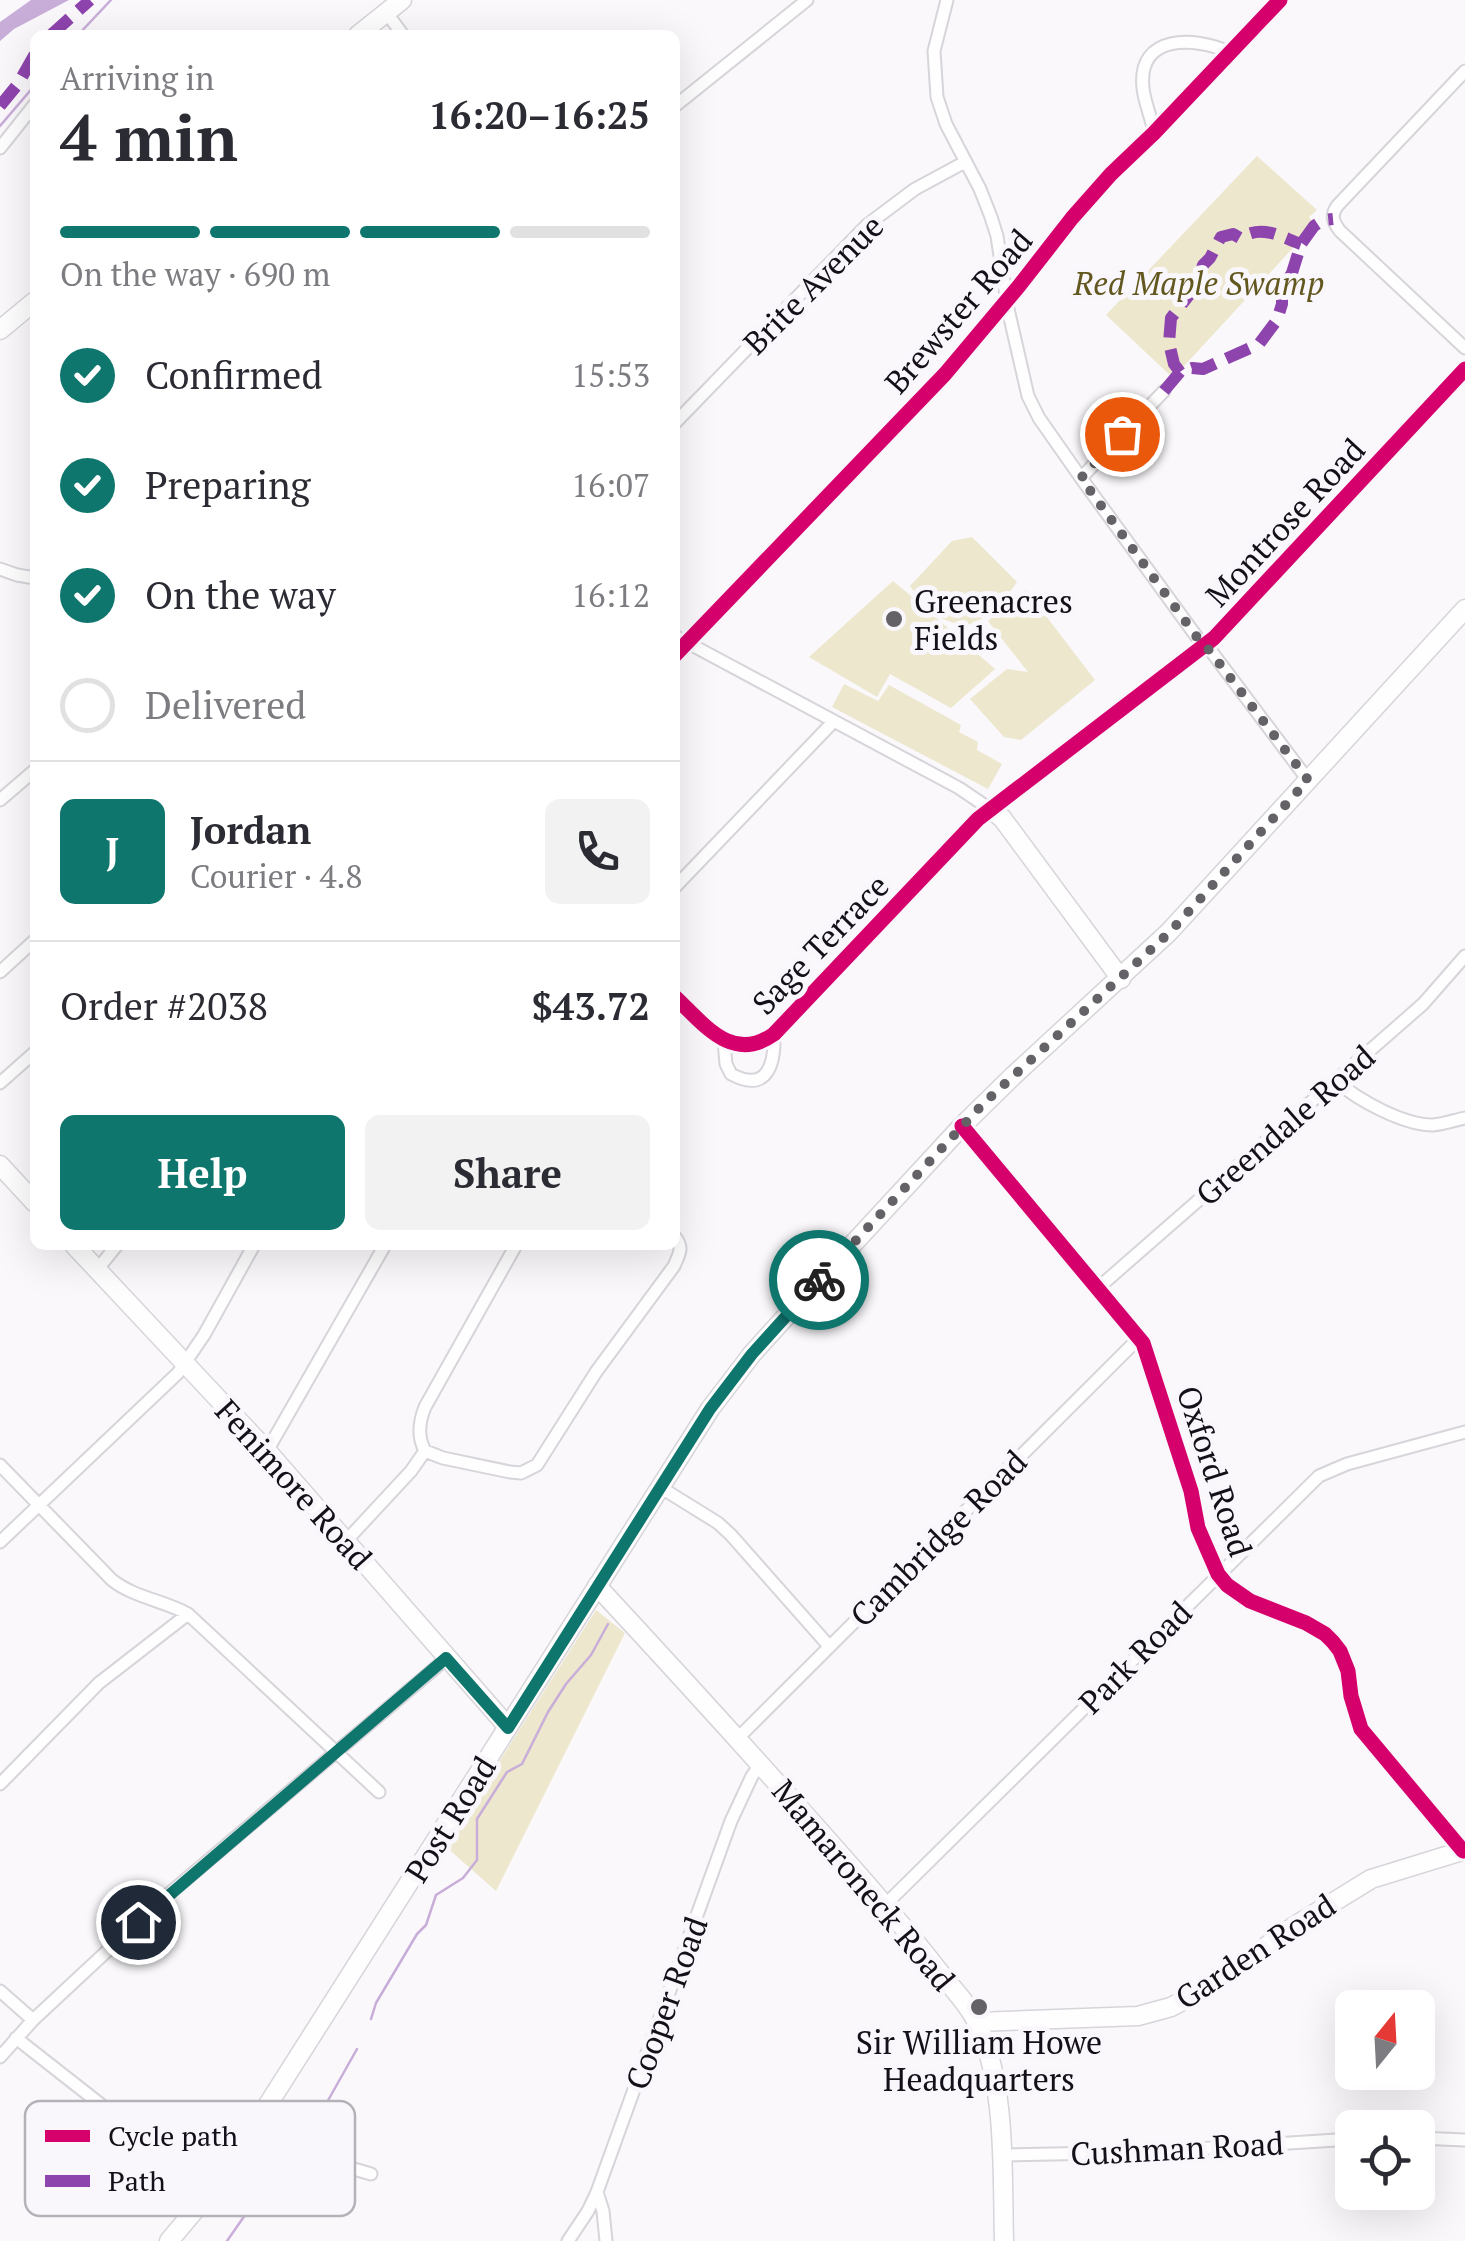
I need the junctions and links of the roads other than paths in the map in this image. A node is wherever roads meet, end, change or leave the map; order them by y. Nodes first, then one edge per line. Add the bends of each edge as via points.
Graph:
1 (402, 0) edge
2 (808, 0) edge
3 (947, 0) edge
4 (1280, 0) edge
5 (386, 12) junction
6 (364, 30) edge
7 (399, 30) edge
8 (1229, 52) junction
9 (1465, 71) edge
10 (680, 102) edge
11 (30, 110) edge
12 (1154, 134) junction
13 (0, 148) edge
14 (964, 162) junction
15 (1007, 301) junction
16 (30, 305) edge
17 (0, 330) edge
18 (1465, 348) edge
19 (1465, 369) edge
20 (1164, 391) dead end
21 (680, 418) edge
22 (1081, 478) junction
23 (0, 568) edge
24 (30, 577) edge
25 (1465, 608) edge
26 (681, 639) edge
27 (1204, 645) junction
28 (834, 721) junction
29 (30, 774) edge
30 (1308, 780) junction
31 (0, 800) edge
32 (990, 808) junction
33 (680, 882) edge
34 (30, 945) edge
35 (1465, 956) edge
36 (0, 972) edge
37 (1120, 978) junction
38 (680, 1001) edge
39 (774, 1034) junction
40 (724, 1041) junction
41 (30, 1056) edge
42 (1336, 1081) junction
43 (0, 1083) edge
44 (1465, 1118) edge
45 (962, 1126) junction
46 (0, 1165) edge
47 (30, 1197) edge
48 (79, 1250) edge
49 (113, 1250) edge
50 (251, 1250) edge
51 (382, 1250) edge
52 (513, 1250) edge
53 (677, 1250) edge
54 (97, 1270) junction
55 (1098, 1288) junction
56 (1140, 1338) junction
57 (185, 1363) junction
58 (1465, 1432) edge
59 (267, 1451) junction
60 (426, 1451) junction
61 (0, 1465) edge
62 (660, 1488) junction
63 (38, 1506) junction
64 (346, 1541) junction
65 (0, 1542) edge
66 (1218, 1574) junction
67 (597, 1586) junction
68 (188, 1614) junction
69 (829, 1646) junction
70 (446, 1658) junction
71 (508, 1728) junction
72 (738, 1738) junction
73 (336, 1752) junction
74 (762, 1764) junction
75 (0, 1784) edge
76 (379, 1792) dead end
77 (1464, 1850) edge
78 (885, 1904) junction
79 (0, 1991) edge
80 (34, 2020) junction
81 (977, 2022) junction
82 (16, 2038) junction
83 (0, 2057) edge
84 (96, 2101) edge
85 (272, 2101) edge
86 (1435, 2139) edge
87 (1335, 2140) edge
88 (1465, 2140) edge
89 (1002, 2155) junction
90 (355, 2169) edge
91 (371, 2174) dead end
92 (597, 2192) junction
93 (190, 2216) edge
94 (169, 2241) edge
95 (568, 2241) edge
96 (606, 2241) edge
97 (1004, 2241) edge

1 - 5 main road
2 - 10 street
3 - 14 street via 934,80
4 - 8 street, Brewster Road
5 - 6 main road
5 - 7 street
8 - 12 street, Brewster Road
8 - 12 street via 1189,41 1154,53 1143,88
9 - 18 street via 1333,215 1340,231
11 - 13 street
12 - 15 street, Brewster Road via 1072,218
14 - 15 street via 991,216
14 - 21 street, Brite Avenue via 867,226
15 - 22 street via 1028,396
15 - 26 street, Brewster Road via 945,374
16 - 17 main road
19 - 27 street, Montrose Road
20 - 22 street
22 - 27 street
23 - 24 street
25 - 30 main road, Post Road
26 - 28 street
27 - 30 street
27 - 32 street, Montrose Road
28 - 32 street
28 - 33 street
29 - 31 street
30 - 37 main road, Post Road
32 - 37 main road
32 - 39 street, Sage Terrace
34 - 36 street
35 - 42 street, Greendale Road via 1423,1004
37 - 45 main road, Post Road
38 - 40 street, Sage Terrace
39 - 40 street, Sage Terrace via 744,1045
39 - 40 street via 770,1070 754,1079 730,1074
41 - 43 street
42 - 44 street via 1408,1120 1432,1125
42 - 55 street, Greendale Road
45 - 55 street, Oxford Road
45 - 62 main road, Post Road via 752,1354
46 - 47 main road
48 - 54 main road, Fenimore Road
49 - 54 street
50 - 57 street
51 - 59 street
52 - 60 street via 420,1418
53 - 60 street via 674,1266 537,1465 510,1472
54 - 57 main road, Fenimore Road
55 - 56 street, Oxford Road
56 - 66 street, Oxford Road
56 - 69 street, Cambridge Road
57 - 59 main road, Fenimore Road
57 - 63 street
58 - 66 street, Park Road via 1328,1470
59 - 64 main road, Fenimore Road
60 - 64 street
61 - 63 street
62 - 67 main road, Post Road
62 - 69 street via 731,1535
63 - 65 street
63 - 68 street via 122,1588
64 - 70 main road, Fenimore Road
66 - 77 street, Oxford Road via 1250,1601 1306,1623 1333,1642 1348,1672 1360,1730
66 - 78 street, Park Road
67 - 71 main road, Post Road
67 - 72 main road, Mamaroneck Road
68 - 73 street
68 - 75 street via 99,1684
69 - 72 street, Cambridge Road
70 - 71 main road, Fenimore Road
70 - 73 street
71 - 85 main road, Post Road
72 - 74 main road, Mamaroneck Road
73 - 76 street
73 - 80 street
74 - 78 main road, Mamaroneck Road
74 - 92 street, Cooper Road via 732,1821
77 - 81 main road, Garden Road via 1371,1878 1171,2007 1138,2016
78 - 81 main road, Mamaroneck Road
79 - 80 street
80 - 82 street
81 - 89 main road, Mamaroneck Road via 994,2082
82 - 83 street
82 - 84 street
86 - 88 street
87 - 89 street, Cushman Road
89 - 97 main road, Mamaroneck Road
90 - 91 street
92 - 95 street, Cooper Road
92 - 96 street
93 - 94 main road, Post Road

